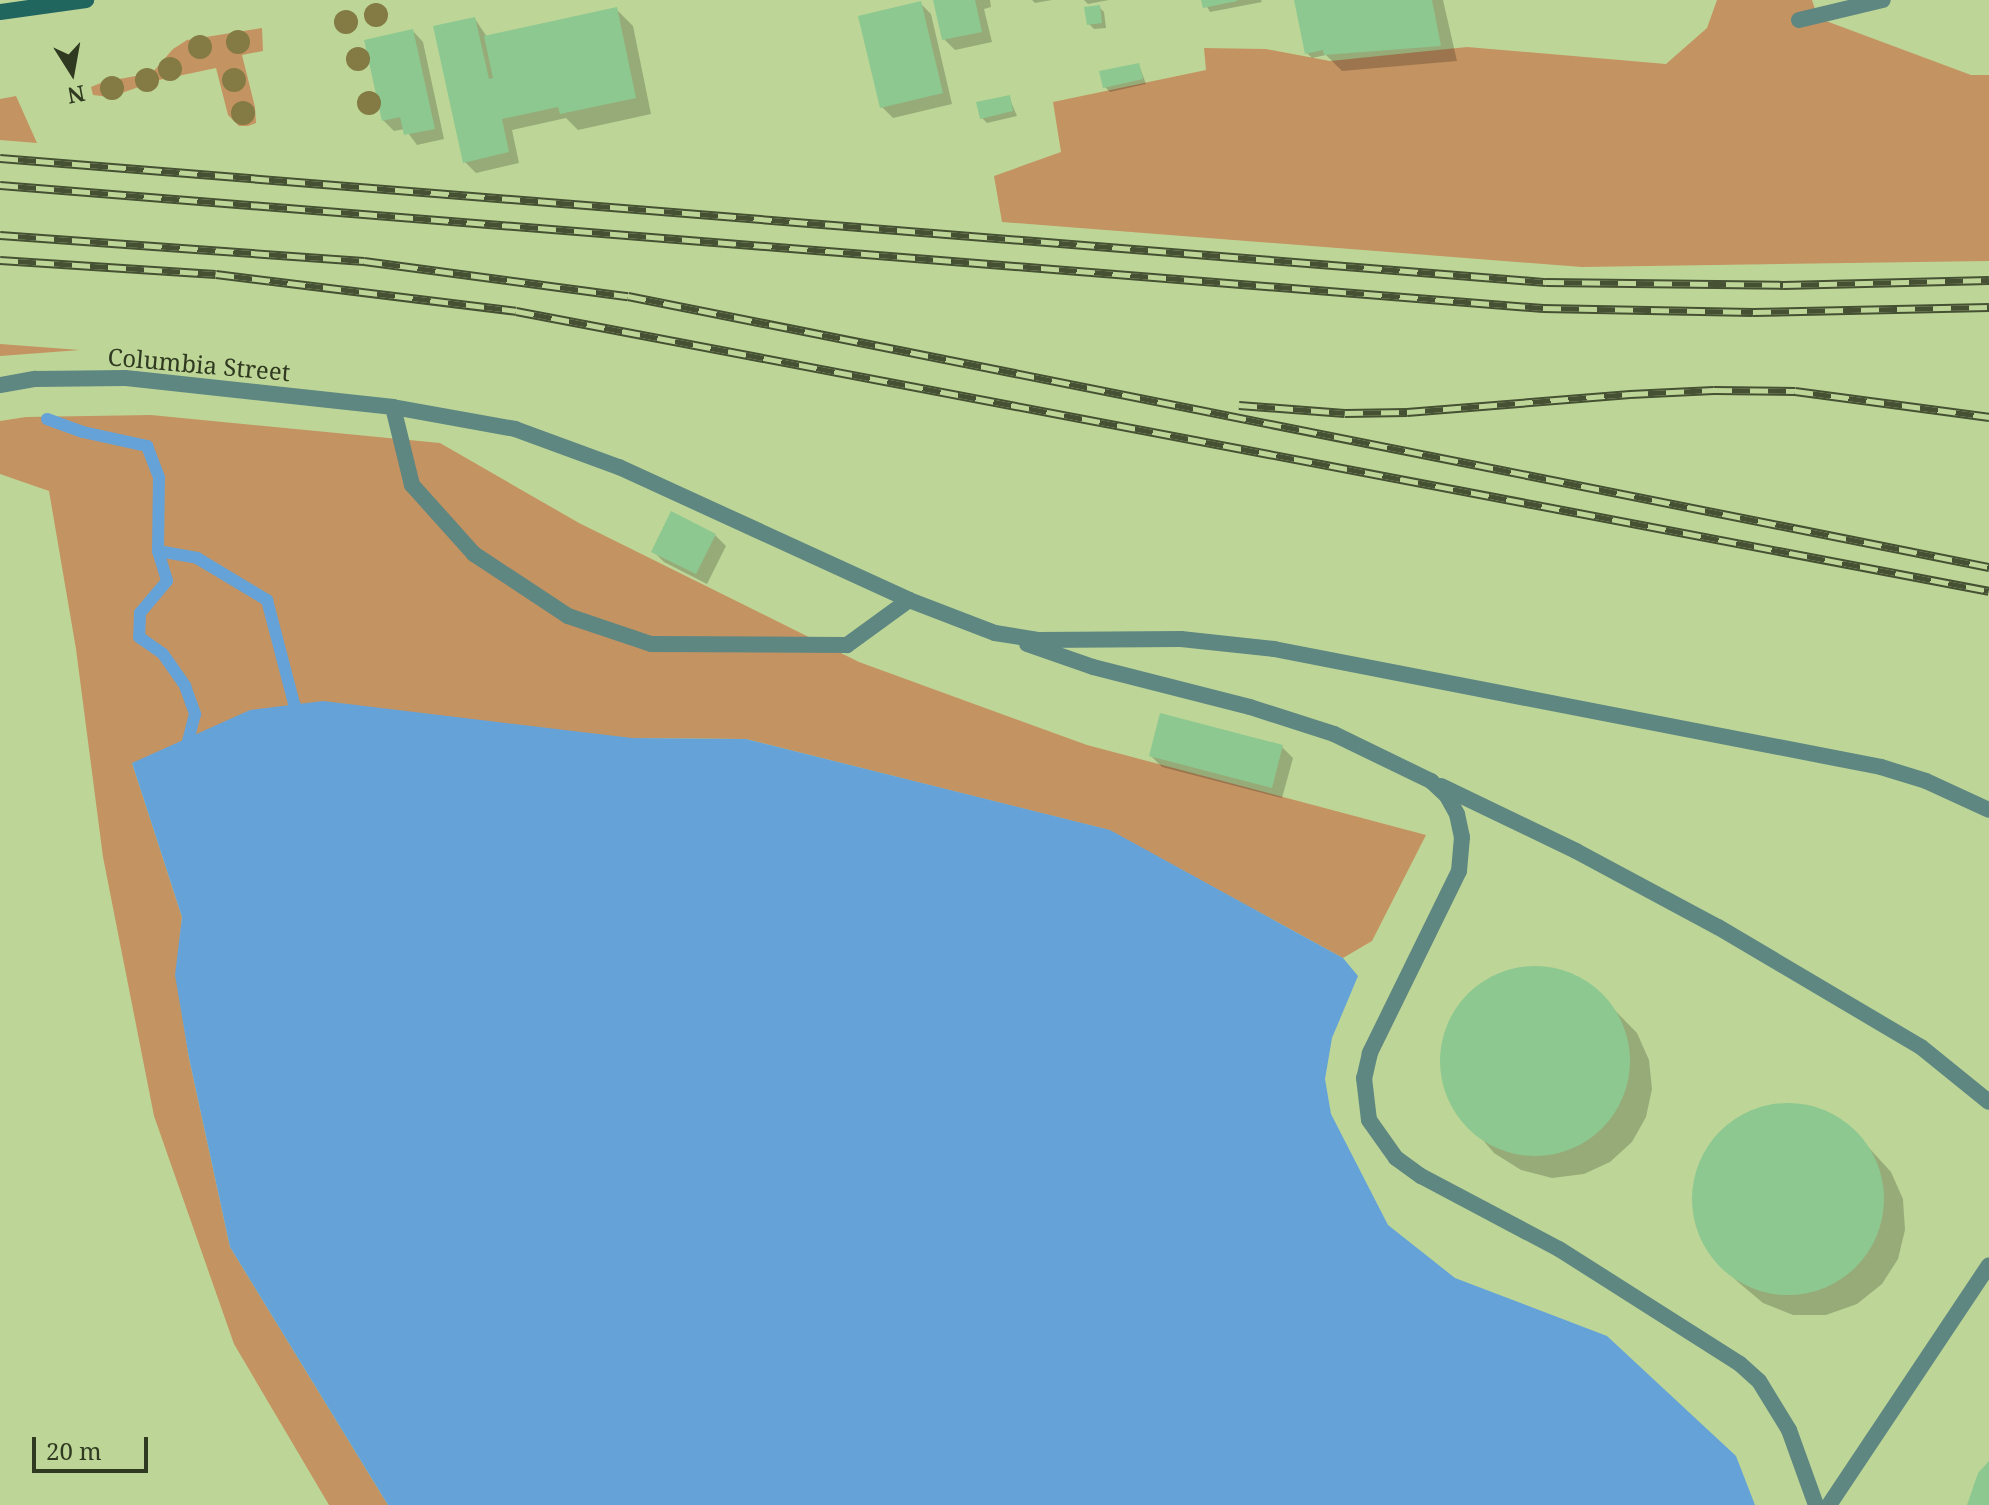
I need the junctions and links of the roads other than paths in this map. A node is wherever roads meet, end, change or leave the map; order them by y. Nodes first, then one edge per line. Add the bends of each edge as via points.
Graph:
1 (86, 0) edge
2 (1883, 0) edge
3 (0, 12) edge
4 (1799, 20) dead end
5 (0, 385) edge
6 (393, 407) junction
7 (909, 600) junction
8 (995, 633) junction
9 (1431, 781) junction
10 (1989, 810) edge
11 (1989, 1102) edge
12 (1989, 1265) edge
13 (1816, 1505) edge
14 (1829, 1505) edge

1 - 3 main road
2 - 4 street
5 - 6 street, Columbia Street via 35,379 126,378
6 - 7 street, Columbia Street via 515,429 619,467
6 - 7 street via 412,485 474,554 568,616 651,644 847,645
7 - 8 street, Columbia Street
8 - 9 street via 1093,667 1334,734
8 - 10 street via 1039,640 1181,639 1274,649 1881,767
9 - 11 street via 1718,927 1921,1047
9 - 13 street via 1457,814 1462,856 1370,1053 1364,1099 1375,1130 1396,1158 1421,1176 1559,1249 1740,1364 1759,1381 1789,1430
12 - 14 street

